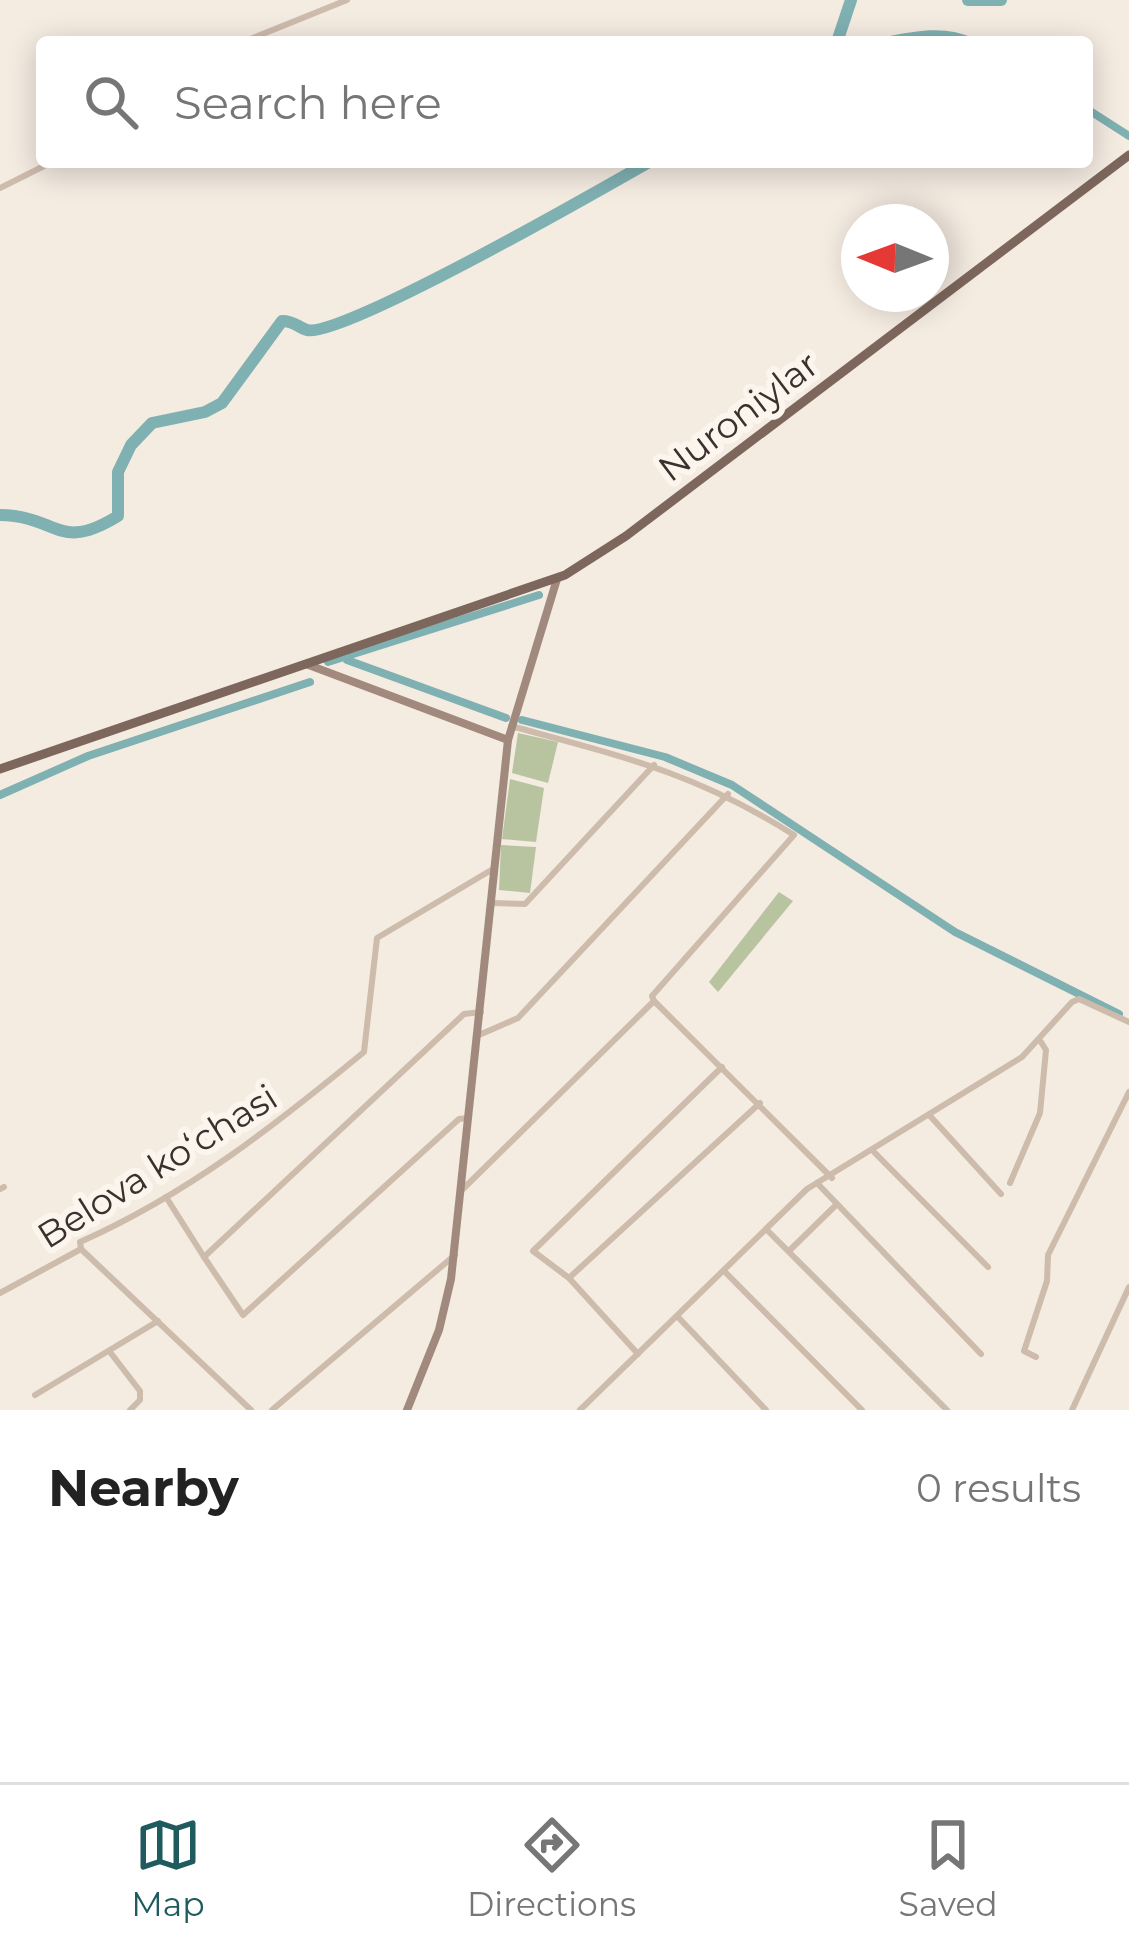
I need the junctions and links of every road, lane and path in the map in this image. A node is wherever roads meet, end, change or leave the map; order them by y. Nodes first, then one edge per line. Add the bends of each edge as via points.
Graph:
1 (346, 0) edge
2 (259, 36) edge
3 (1129, 154) edge
4 (40, 168) edge
5 (0, 188) edge
6 (557, 579) junction
7 (305, 663) junction
8 (511, 726) junction
9 (508, 740) junction
10 (654, 765) junction
11 (0, 769) edge
12 (728, 794) junction
13 (494, 868) junction
14 (491, 903) junction
15 (654, 1001) junction
16 (482, 1012) junction
17 (1129, 1022) edge
18 (479, 1035) junction
19 (1041, 1042) junction
20 (722, 1067) junction
21 (1129, 1092) edge
22 (760, 1103) junction
23 (931, 1117) junction
24 (471, 1118) junction
25 (874, 1152) junction
26 (832, 1178) junction
27 (817, 1183) junction
28 (1010, 1183) dead end
29 (463, 1189) junction
30 (1001, 1195) dead end
31 (166, 1197) junction
32 (837, 1204) junction
33 (766, 1229) junction
34 (81, 1249) junction
35 (789, 1251) junction
36 (454, 1255) junction
37 (204, 1257) junction
38 (988, 1267) dead end
39 (725, 1272) junction
40 (569, 1278) junction
41 (1129, 1287) edge
42 (0, 1293) edge
43 (678, 1317) junction
44 (158, 1321) junction
45 (110, 1352) junction
46 (981, 1354) dead end
47 (639, 1355) junction
48 (1036, 1357) dead end
49 (35, 1394) dead end
50 (406, 1407) edge
51 (130, 1410) edge
52 (251, 1410) edge
53 (272, 1410) edge
54 (580, 1410) edge
55 (766, 1410) edge
56 (862, 1410) edge
57 (947, 1410) edge
58 (1072, 1410) edge

1 - 2 street
3 - 6 main road, Nuroniylar via 626,536
4 - 5 street
6 - 7 main road, Nuroniylar
6 - 8 main road
7 - 9 main road
7 - 11 main road, Nuroniylar
8 - 9 main road
8 - 10 street
9 - 13 main road
10 - 12 street
10 - 14 street via 525,904
12 - 15 street via 794,835
12 - 18 street via 518,1018
13 - 14 main road
13 - 31 street, Belova koʻchasi via 376,938 364,1052 286,1119
14 - 16 main road
15 - 20 street
15 - 29 street
16 - 18 main road
16 - 37 street via 464,1014
17 - 19 street via 1079,1000
18 - 24 main road
19 - 23 street
19 - 28 street via 1040,1114
20 - 22 street
20 - 40 street via 533,1251
21 - 48 street via 1048,1255 1024,1351
22 - 26 street
22 - 40 street
23 - 25 street
23 - 30 street
24 - 29 main road
24 - 37 street via 459,1119 243,1315
25 - 26 street
25 - 38 street
26 - 27 street
27 - 32 street
27 - 33 street
29 - 36 main road
31 - 34 street, Belova koʻchasi via 80,1242
31 - 37 street
32 - 35 street
32 - 46 street
33 - 35 street
33 - 39 street
34 - 42 street, Belova koʻchasi
34 - 44 street
35 - 57 street
36 - 50 main road via 439,1330
36 - 53 street
39 - 43 street
39 - 56 street
40 - 47 street
41 - 58 street
43 - 47 street
43 - 55 street
44 - 45 street
44 - 52 street
45 - 49 street
45 - 51 street via 140,1391
47 - 54 street

